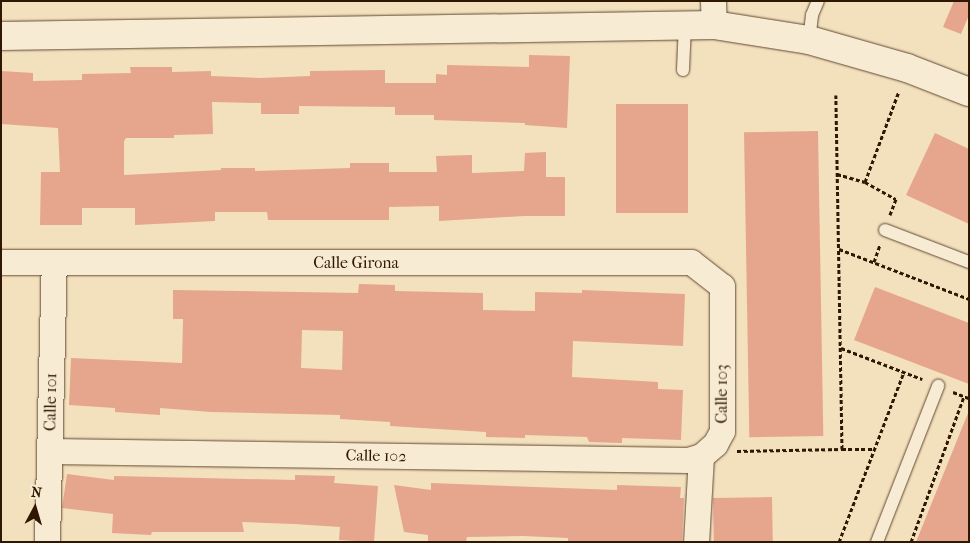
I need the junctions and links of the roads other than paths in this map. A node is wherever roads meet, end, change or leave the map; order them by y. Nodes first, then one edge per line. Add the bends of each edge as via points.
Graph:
1 (818, 1) edge
2 (713, 13) edge
3 (684, 25) junction
4 (1, 36) edge
5 (809, 40) junction
6 (683, 70) dead end
7 (969, 92) edge
8 (885, 230) road end
9 (1, 262) edge
10 (969, 262) edge
11 (54, 263) junction
12 (707, 275) joint
13 (938, 386) road end
14 (708, 450) junction
15 (50, 451) junction
16 (47, 542) edge
17 (696, 542) edge
18 (877, 542) edge

1 - 5 lane via 812,15
2 - 3 street
2 - 5 street
3 - 4 street
3 - 6 lane
5 - 7 street via 907,68
8 - 10 lane
9 - 11 street, Calle Girona
11 - 12 street, Calle Girona via 690,262
11 - 15 street, Calle 101
12 - 14 street, Calle 103 via 722,286 722,431
13 - 18 lane
14 - 15 street, Calle 102 via 688,460
14 - 17 street, Calle 103
15 - 16 street, Calle 101

